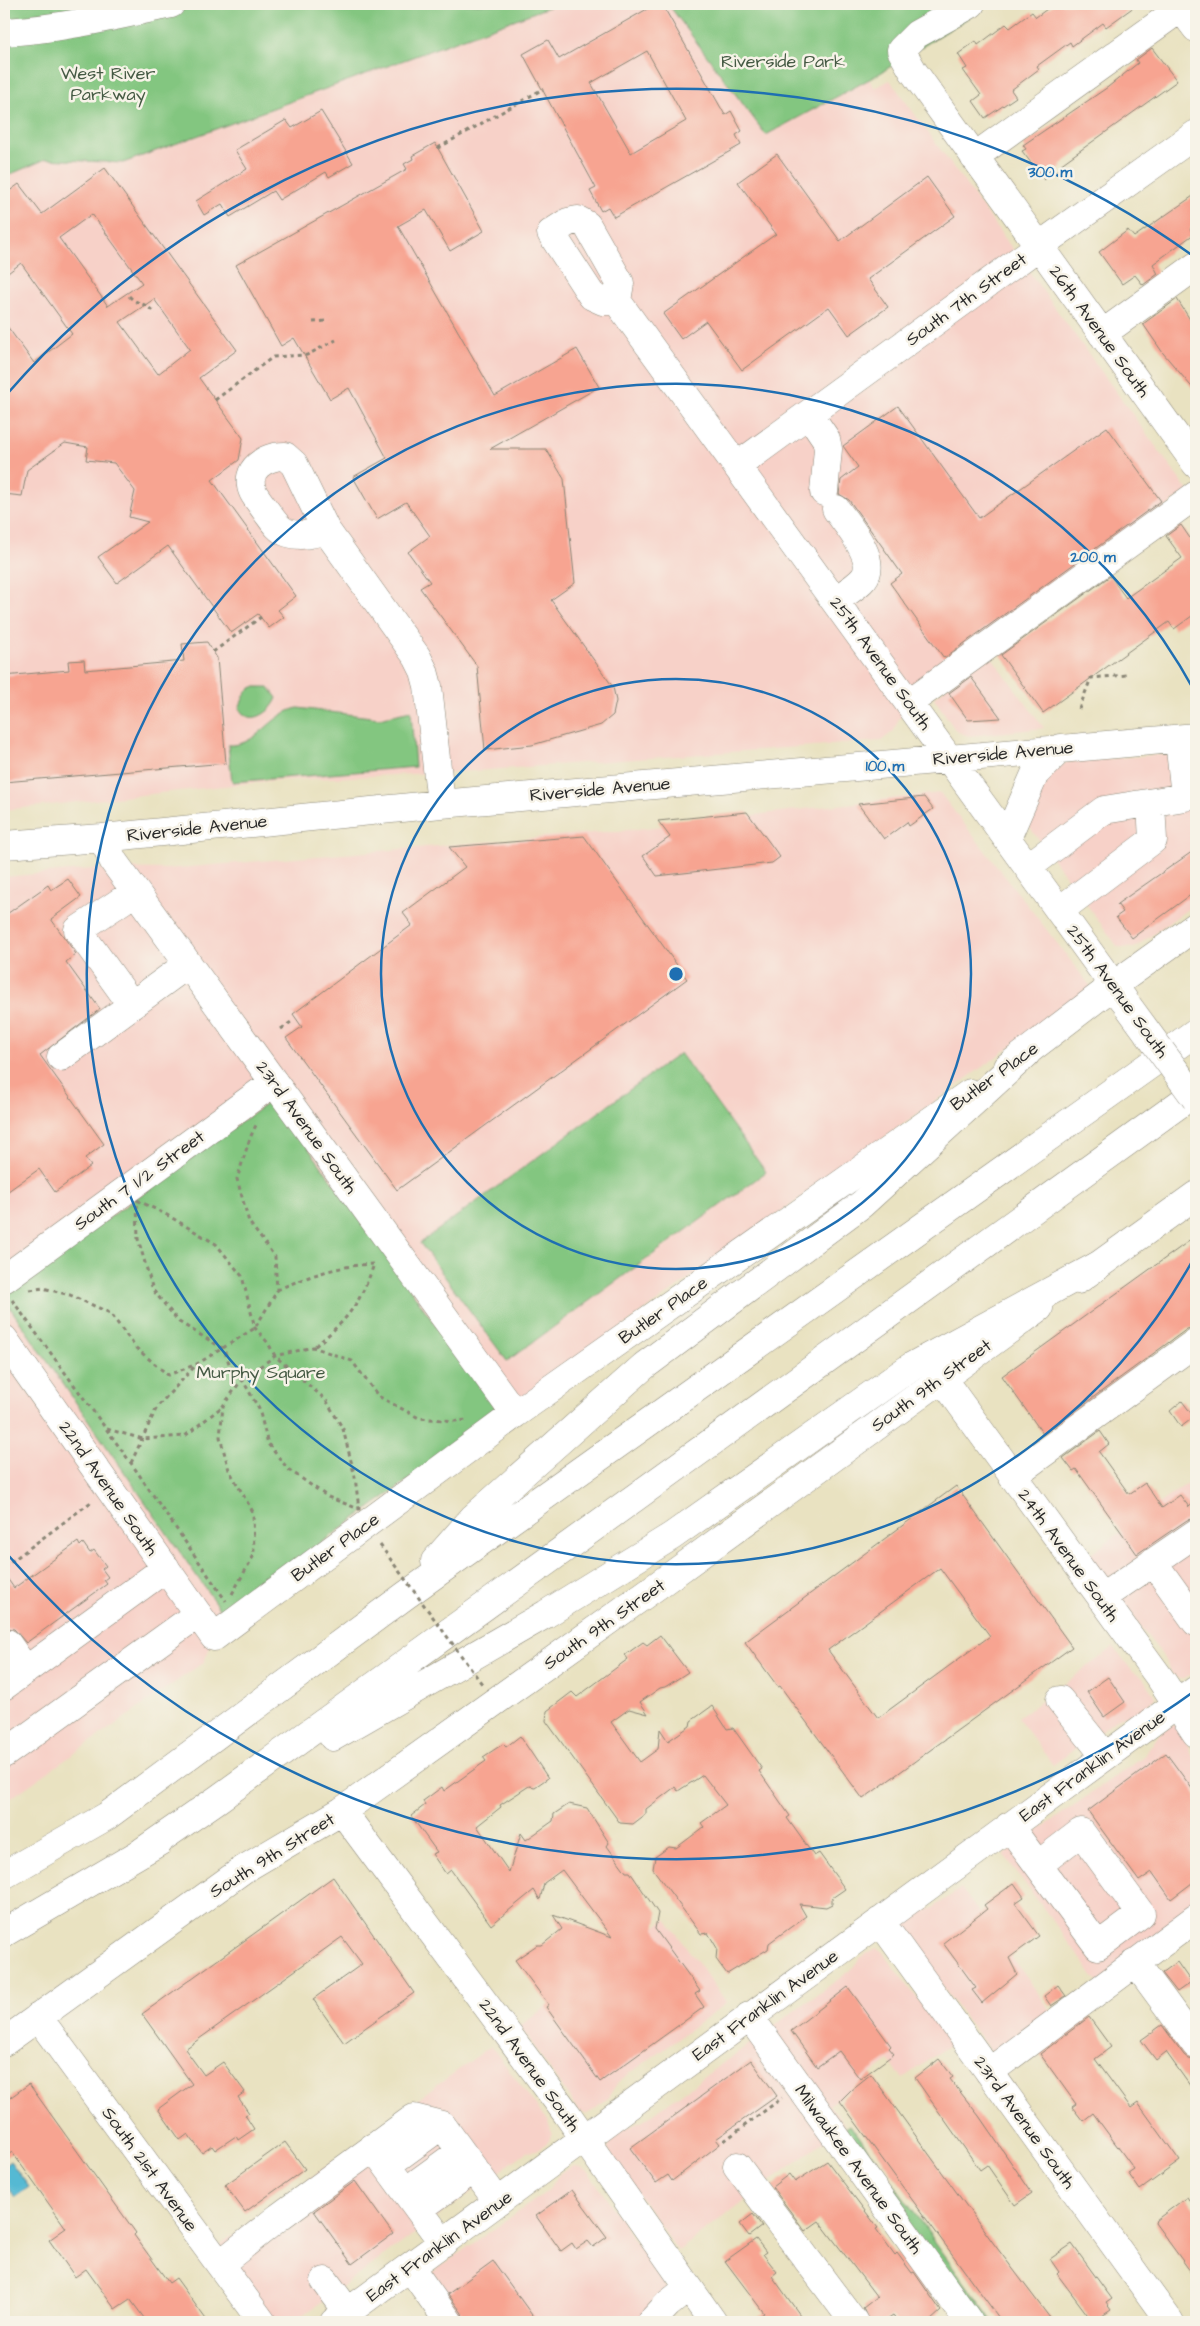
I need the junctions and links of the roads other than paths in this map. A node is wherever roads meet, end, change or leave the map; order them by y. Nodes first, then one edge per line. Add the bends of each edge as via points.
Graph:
1 (171, 4) edge
2 (972, 4) edge
3 (1185, 13) edge
4 (4, 32) edge
5 (1196, 134) edge
6 (974, 157) junction
7 (1038, 246) junction
8 (1196, 266) edge
9 (617, 301) dead end
10 (1102, 334) junction
11 (809, 414) junction
12 (1196, 464) edge
13 (737, 466) junction
14 (1196, 495) edge
15 (326, 530) dead end
16 (835, 600) junction
17 (910, 702) junction
18 (1188, 738) edge
19 (1061, 748) junction
20 (950, 758) junction
21 (1191, 801) edge
22 (1151, 803) junction
23 (441, 804) junction
24 (102, 838) junction
25 (1007, 838) junction
26 (4, 844) edge
27 (1028, 867) junction
28 (135, 892) junction
29 (1060, 910) junction
30 (1196, 926) edge
31 (188, 964) junction
32 (1121, 996) junction
33 (132, 1005) junction
34 (1196, 1032) edge
35 (1026, 1054) junction
36 (61, 1057) dead end
37 (274, 1082) junction
38 (1196, 1092) edge
39 (1196, 1098) edge
40 (1196, 1195) edge
41 (1097, 1266) junction
42 (12, 1288) edge
43 (4, 1339) edge
44 (1196, 1342) edge
45 (941, 1377) junction
46 (515, 1414) junction
47 (1012, 1476) junction
48 (1196, 1533) edge
49 (1153, 1562) junction
50 (166, 1568) junction
51 (406, 1595) junction
52 (1101, 1598) junction
53 (198, 1614) junction
54 (1196, 1622) edge
55 (214, 1637) joint
56 (6, 1643) dead end
57 (26, 1670) junction
58 (4, 1686) edge
59 (1186, 1697) edge
60 (1060, 1700) dead end
61 (1196, 1733) edge
62 (4, 1754) edge
63 (1105, 1756) junction
64 (342, 1811) junction
65 (1009, 1826) junction
66 (143, 1851) junction
67 (1039, 1864) dead end
68 (4, 1875) edge
69 (1196, 1918) edge
70 (880, 1921) junction
71 (4, 1932) edge
72 (1135, 1962) junction
73 (750, 2016) junction
74 (38, 2017) junction
75 (4, 2042) edge
76 (1196, 2045) edge
77 (989, 2072) junction
78 (584, 2139) junction
79 (380, 2156) junction
80 (467, 2160) junction
81 (737, 2166) dead end
82 (412, 2200) junction
83 (498, 2202) junction
84 (443, 2243) junction
85 (220, 2264) junction
86 (410, 2267) junction
87 (325, 2280) dead end
88 (688, 2288) junction
89 (341, 2317) edge
90 (262, 2322) edge
91 (448, 2322) edge
92 (651, 2322) edge
93 (713, 2322) edge
94 (854, 2322) edge
95 (969, 2322) edge
96 (1170, 2322) edge

1 - 4 main road via 105,19
2 - 6 main road, 26th Avenue South via 917,34 901,50
3 - 6 main road
5 - 7 main road, South 7th Street
6 - 7 main road, 26th Avenue South
7 - 10 main road, 26th Avenue South
7 - 11 main road, South 7th Street
8 - 10 main road
9 - 13 main road, 25th Avenue South
10 - 12 main road, 26th Avenue South
11 - 13 main road, South 7th Street
11 - 16 main road via 826,439 830,500 865,553 868,565 864,578
13 - 16 main road, 25th Avenue South
14 - 17 main road
15 - 23 main road via 424,671
16 - 17 main road, 25th Avenue South
17 - 20 main road, 25th Avenue South
18 - 19 main road, Riverside Avenue
18 - 21 main road
19 - 20 main road, Riverside Avenue
19 - 25 main road via 1035,774
20 - 23 main road, Riverside Avenue
20 - 25 main road, 25th Avenue South
21 - 22 main road
22 - 27 main road via 1104,810
22 - 29 main road via 1153,840
23 - 24 main road, Riverside Avenue
24 - 26 main road, Riverside Avenue
24 - 28 main road, 23rd Avenue South
25 - 27 main road, 25th Avenue South
27 - 29 main road, 25th Avenue South
28 - 31 main road, 23rd Avenue South
28 - 33 main road via 78,930
29 - 32 main road, 25th Avenue South
30 - 32 main road, Butler Place
31 - 33 main road
31 - 37 main road, 23rd Avenue South
32 - 35 main road, Butler Place
32 - 39 main road, 25th Avenue South, bridge
33 - 36 main road
34 - 51 main road
35 - 46 main road, Butler Place
35 - 51 main road via 862,1204 644,1366 574,1426 473,1518
37 - 42 main road, South 7 1/2 Street
37 - 46 main road, 23rd Avenue South
38 - 66 main road
40 - 41 main road, South 9th Street
41 - 45 main road, South 9th Street
41 - 66 main road via 912,1366 672,1536 611,1575 394,1699
43 - 50 main road, 22nd Avenue South
44 - 47 main road
45 - 47 main road, 24th Avenue South
45 - 64 main road, South 9th Street via 661,1583
46 - 55 main road, Butler Place
47 - 52 main road, 24th Avenue South
48 - 49 main road
49 - 52 main road
49 - 54 main road
50 - 53 main road, 22nd Avenue South
50 - 57 main road
51 - 68 main road via 107,1816
52 - 59 main road, 24th Avenue South
53 - 55 main road, 22nd Avenue South
53 - 62 main road
56 - 57 main road
57 - 58 main road
59 - 61 main road, 24th Avenue South
59 - 63 main road, East Franklin Avenue
60 - 63 main road
63 - 65 main road, East Franklin Avenue
64 - 74 main road, South 9th Street via 244,1869
64 - 78 main road, 22nd Avenue South
65 - 67 main road
65 - 70 main road, East Franklin Avenue
66 - 71 main road
69 - 72 main road
70 - 73 main road, East Franklin Avenue
70 - 77 main road, 23rd Avenue South
72 - 76 main road
72 - 77 main road
73 - 78 main road, East Franklin Avenue
73 - 95 main road, Milwaukee Avenue South
74 - 75 main road, South 9th Street
74 - 85 main road, South 21st Avenue
77 - 96 main road, 23rd Avenue South
78 - 83 main road, East Franklin Avenue
78 - 88 main road, 22nd Avenue South
79 - 80 main road via 442,2125
79 - 82 main road
79 - 85 main road via 279,2217
80 - 82 main road
80 - 83 main road
81 - 94 main road
82 - 84 main road
83 - 84 main road, East Franklin Avenue
84 - 86 main road, East Franklin Avenue
85 - 90 main road, South 21st Avenue
86 - 89 main road, East Franklin Avenue
86 - 91 main road
87 - 89 main road
88 - 92 main road
88 - 93 main road, 22nd Avenue South

